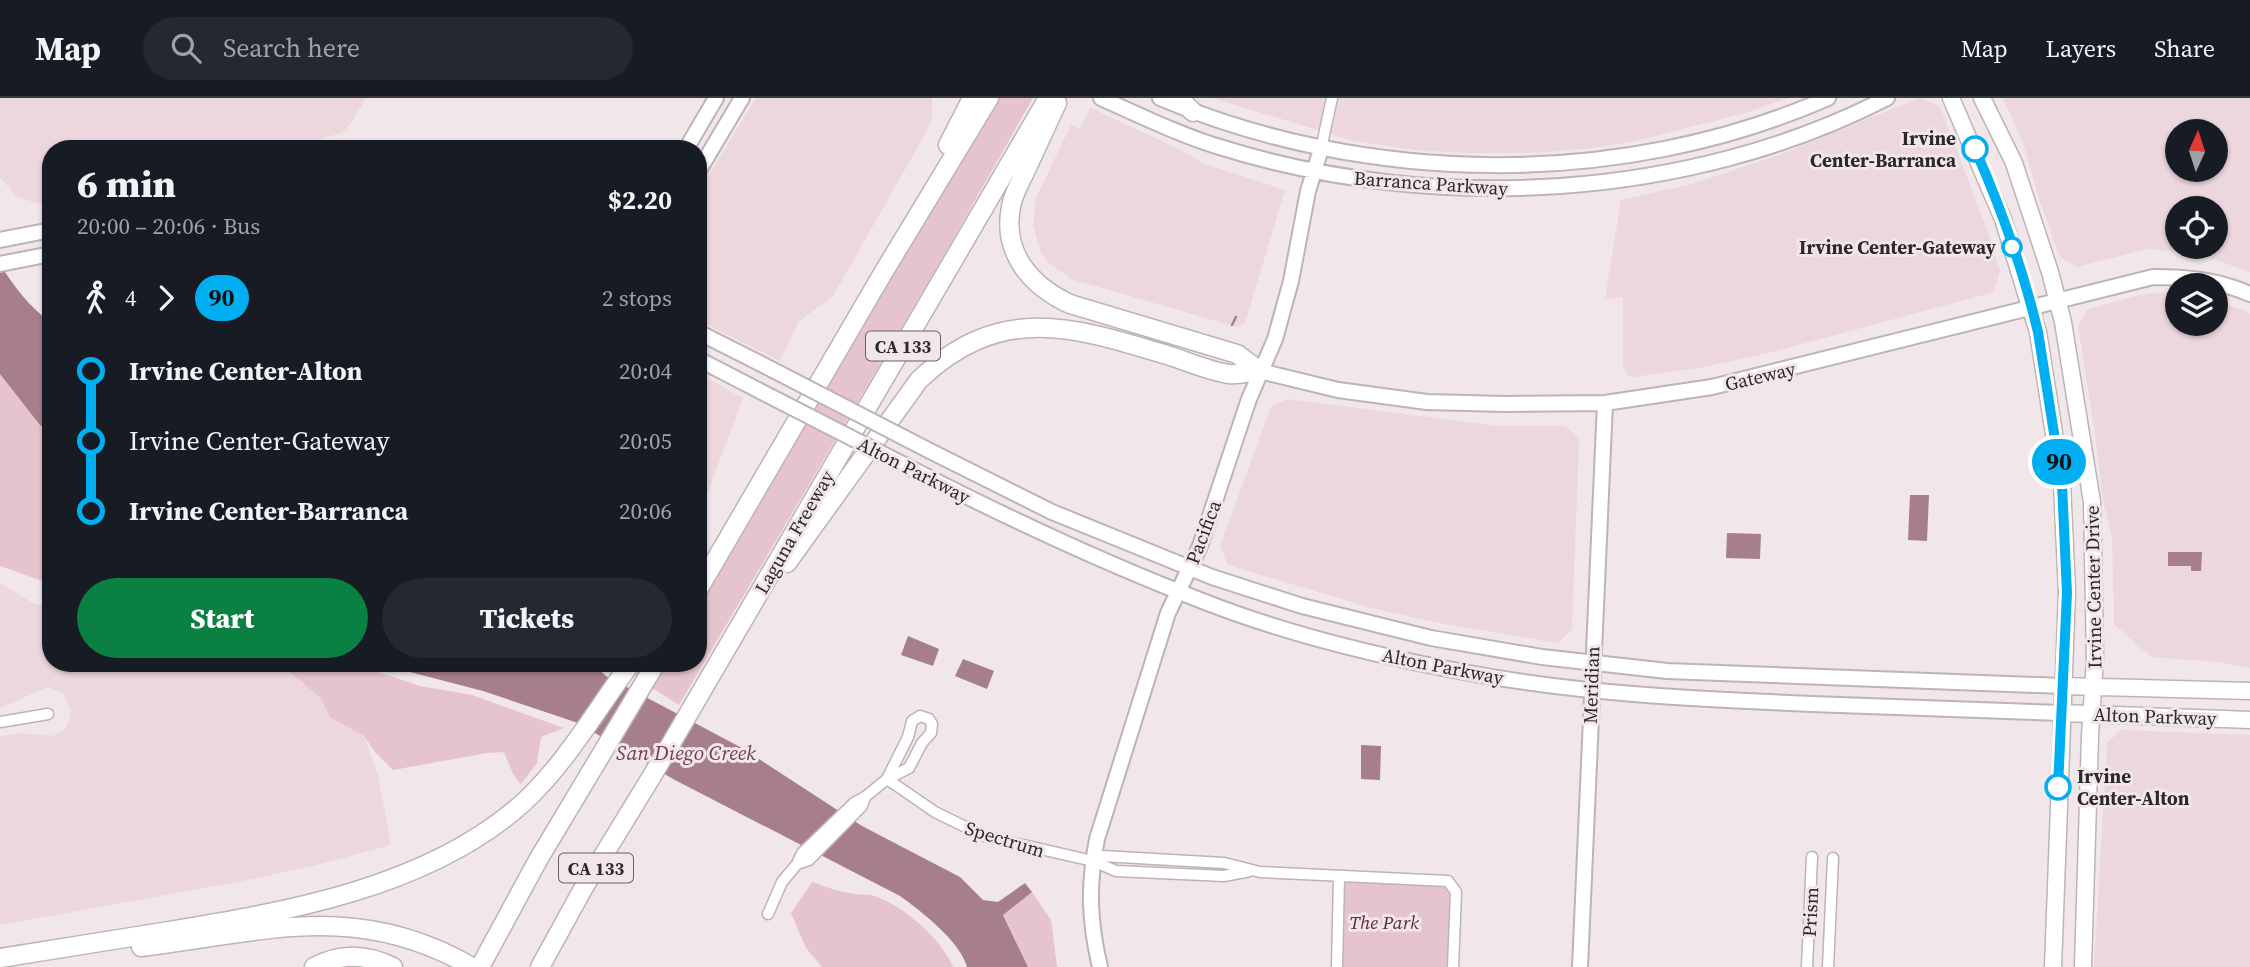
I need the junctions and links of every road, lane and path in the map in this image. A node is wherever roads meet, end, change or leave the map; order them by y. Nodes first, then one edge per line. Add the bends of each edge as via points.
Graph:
1 (716, 98) edge
2 (742, 98) edge
3 (972, 98) edge
4 (989, 98) edge
5 (1048, 98) edge
6 (1059, 98) edge
7 (1160, 98) edge
8 (1179, 98) edge
9 (1332, 98) edge
10 (1828, 98) edge
11 (1887, 98) edge
12 (1951, 98) edge
13 (1982, 98) edge
14 (1103, 99) edge
15 (1193, 112) junction
16 (691, 140) edge
17 (1321, 149) junction
18 (707, 157) edge
19 (1313, 172) junction
20 (42, 232) edge
21 (0, 240) edge
22 (42, 256) edge
23 (7, 263) edge
24 (883, 273) junction
25 (2250, 294) edge
26 (2057, 300) junction
27 (2031, 307) junction
28 (707, 337) edge
29 (707, 364) edge
30 (1261, 372) junction
31 (1605, 403) junction
32 (777, 454) junction
33 (707, 553) edge
34 (1189, 568) junction
35 (707, 575) edge
36 (1177, 591) junction
37 (758, 594) junction
38 (1592, 664) junction
39 (625, 672) edge
40 (651, 672) edge
41 (2063, 686) junction
42 (2093, 687) junction
43 (1591, 690) junction
44 (2250, 691) edge
45 (2062, 713) junction
46 (48, 714) dead end
47 (2092, 714) junction
48 (2250, 720) edge
49 (0, 722) edge
50 (887, 779) junction
51 (1812, 858) dead end
52 (1833, 858) dead end
53 (1093, 861) junction
54 (1339, 876) junction
55 (768, 915) dead end
56 (0, 958) edge
57 (0, 965) edge
58 (314, 967) edge
59 (393, 967) edge
60 (472, 967) edge
61 (480, 967) edge
62 (540, 967) edge
63 (1100, 967) edge
64 (1337, 967) edge
65 (1453, 967) edge
66 (1580, 967) edge
67 (1807, 967) edge
68 (1828, 967) edge
69 (2053, 967) edge
70 (2083, 967) edge

1 - 16 main road
2 - 18 main road
3 - 24 highway
4 - 24 highway, CA 133
5 - 37 highway, Laguna Freeway / CA 133
6 - 30 highway via 1010,208 1011,236 1027,274 1045,291 1070,304 1237,354
7 - 15 main road, Barranca Parkway
8 - 15 highway
9 - 17 street, Pacifica
10 - 17 main road, Barranca Parkway via 1789,115 1709,138 1611,157 1451,164
11 - 19 main road, Barranca Parkway via 1797,138 1702,164 1617,180 1530,189 1456,189
12 - 27 main road, Irvine Center Drive via 1992,187
13 - 26 main road, Irvine Center Drive via 2014,163
14 - 19 main road, Barranca Parkway via 1221,148
15 - 17 main road, Barranca Parkway
17 - 19 main road, Pacifica
19 - 30 main road, Pacifica via 1291,281
20 - 21 main road
22 - 23 main road
24 - 32 highway, CA 133
25 - 26 main road, Gateway via 2214,281 2152,276
26 - 27 main road, Gateway
26 - 42 main road, Irvine Center Drive via 2092,502
27 - 31 main road, Gateway via 1712,387
27 - 41 main road, Irvine Center Drive via 2062,484 2067,593
28 - 34 main road, Alton Parkway, bridge via 1052,512
29 - 36 main road, Alton Parkway, bridge via 1070,547
30 - 31 main road, Gateway via 1338,390 1427,402
30 - 34 main road, Pacifica
30 - 37 highway via 1227,374 1060,328 1003,331 973,341 946,356 919,380 789,561
31 - 38 main road, Meridian
32 - 33 highway via 750,484
32 - 35 highway, CA 133
34 - 36 main road, Pacifica
34 - 38 main road, Alton Parkway via 1281,600 1400,631
36 - 43 main road, Alton Parkway via 1367,650 1468,673
36 - 53 main road, Pacifica
37 - 62 highway, Laguna Freeway / CA 133
38 - 41 main road, Alton Parkway via 1733,675
38 - 43 main road, Meridian
39 - 56 highway via 539,787 507,816 452,853 416,870 255,915
40 - 61 highway, CA 133 via 532,870
41 - 42 main road, Alton Parkway
41 - 45 main road, Irvine Center Drive
42 - 44 main road, Alton Parkway
42 - 47 main road, Irvine Center Drive
43 - 45 main road, Alton Parkway via 1682,698
43 - 66 main road, Meridian
45 - 47 main road, Alton Parkway
45 - 69 main road, Irvine Center Drive
46 - 49 street
47 - 48 main road, Alton Parkway
47 - 70 main road, Irvine Center Drive
50 - 50 street via 909,768 933,729 929,719 920,716 912,721
50 - 53 street, Spectrum via 935,812 984,836
50 - 55 street via 797,864 782,882
51 - 67 street, Prism
52 - 68 street, Prism
53 - 54 street, Spectrum via 1116,872
53 - 63 main road, Pacifica via 1090,908
54 - 64 street
54 - 65 street, Spectrum via 1448,881 1456,892
57 - 60 highway via 308,925 338,925 412,939
58 - 59 highway via 356,956

